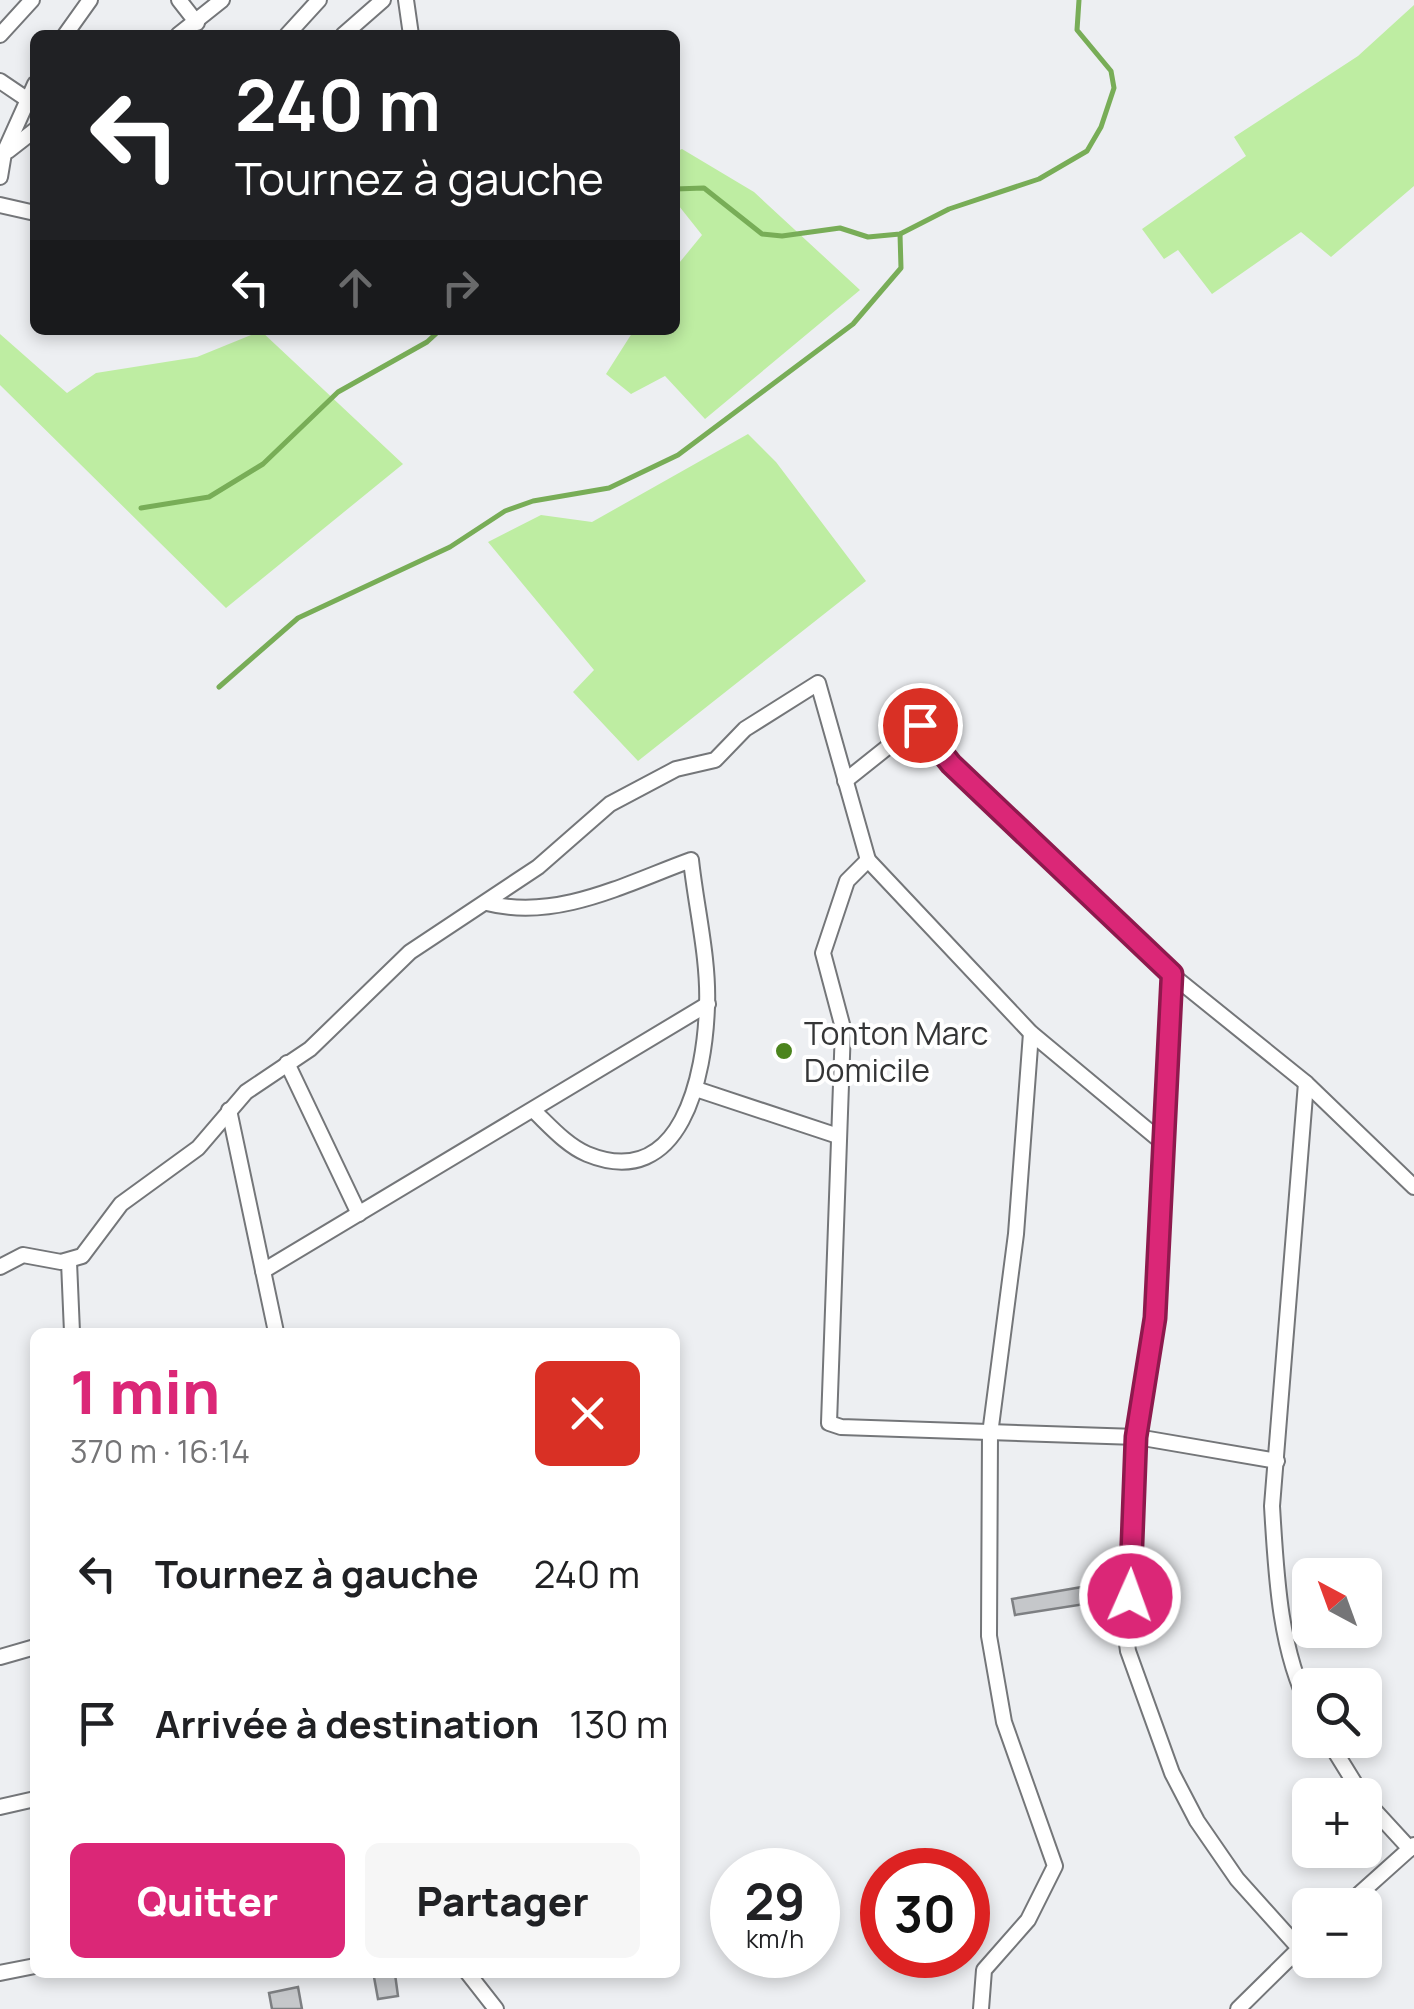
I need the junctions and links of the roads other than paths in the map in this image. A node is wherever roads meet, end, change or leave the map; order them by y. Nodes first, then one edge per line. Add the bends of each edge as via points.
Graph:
1 (32, 0) edge
2 (90, 0) edge
3 (179, 0) edge
4 (222, 0) edge
5 (320, 0) edge
6 (383, 0) edge
7 (406, 0) edge
8 (198, 23) junction
9 (69, 30) edge
10 (186, 30) edge
11 (292, 30) edge
12 (349, 30) edge
13 (411, 30) edge
14 (0, 35) edge
15 (0, 81) edge
16 (30, 101) edge
17 (30, 104) edge
18 (30, 134) edge
19 (2, 154) edge
20 (0, 177) edge
21 (0, 205) edge
22 (30, 212) edge
23 (846, 781) junction
24 (868, 860) junction
25 (487, 903) junction
26 (1172, 974) junction
27 (708, 1004) junction
28 (1031, 1033) junction
29 (287, 1064) junction
30 (1306, 1083) junction
31 (696, 1089) junction
32 (229, 1110) junction
33 (533, 1110) junction
34 (838, 1136) junction
35 (1162, 1142) junction
36 (1414, 1187) edge
37 (358, 1214) junction
38 (69, 1262) junction
39 (0, 1267) edge
40 (263, 1271) junction
41 (72, 1328) edge
42 (275, 1328) edge
43 (990, 1434) junction
44 (1136, 1437) junction
45 (1277, 1461) junction
46 (30, 1648) edge
47 (0, 1656) edge
48 (1297, 1668) edge
49 (30, 1801) edge
50 (0, 1807) edge
51 (1382, 1817) edge
52 (1412, 1847) edge
53 (1366, 1888) edge
54 (1292, 1931) edge
55 (1292, 1956) edge
56 (30, 1967) edge
57 (0, 1973) edge
58 (472, 1978) edge
59 (496, 2009) edge
60 (981, 2009) edge
61 (1238, 2009) edge

1 - 14 street
2 - 9 street
3 - 8 street
4 - 8 street
5 - 11 street
6 - 12 street
7 - 13 street
8 - 10 street
15 - 16 street
17 - 19 street
18 - 19 street
19 - 20 street
21 - 22 street
23 - 24 street
23 - 25 street via 818,682 745,729 715,760 676,769 610,804
23 - 26 street via 920,725 951,764
24 - 28 street
24 - 34 street via 847,881 823,954 843,1028
25 - 27 street via 527,910 566,904 691,860
25 - 29 street via 410,952 337,1026
26 - 30 street
26 - 35 street
27 - 31 street
27 - 33 street
28 - 35 street
28 - 43 street via 1016,1234
29 - 32 street
29 - 37 street
30 - 36 street
30 - 45 street
31 - 33 street via 670,1141 641,1158 587,1154
31 - 34 street
32 - 38 street via 198,1148 121,1204 82,1256
32 - 40 street
33 - 37 street
34 - 43 street via 829,1423
35 - 44 street via 1155,1318
37 - 40 street
38 - 39 street via 23,1255
38 - 41 street
40 - 42 street
43 - 44 street
43 - 60 street via 989,1636 1004,1722 1055,1866 1028,1920 984,1970
44 - 45 street
44 - 54 street via 1128,1651 1172,1773 1197,1821 1237,1880
45 - 48 street via 1275,1566
46 - 47 street
49 - 50 street
51 - 52 street
52 - 53 street
55 - 61 street
56 - 57 street
58 - 59 street

